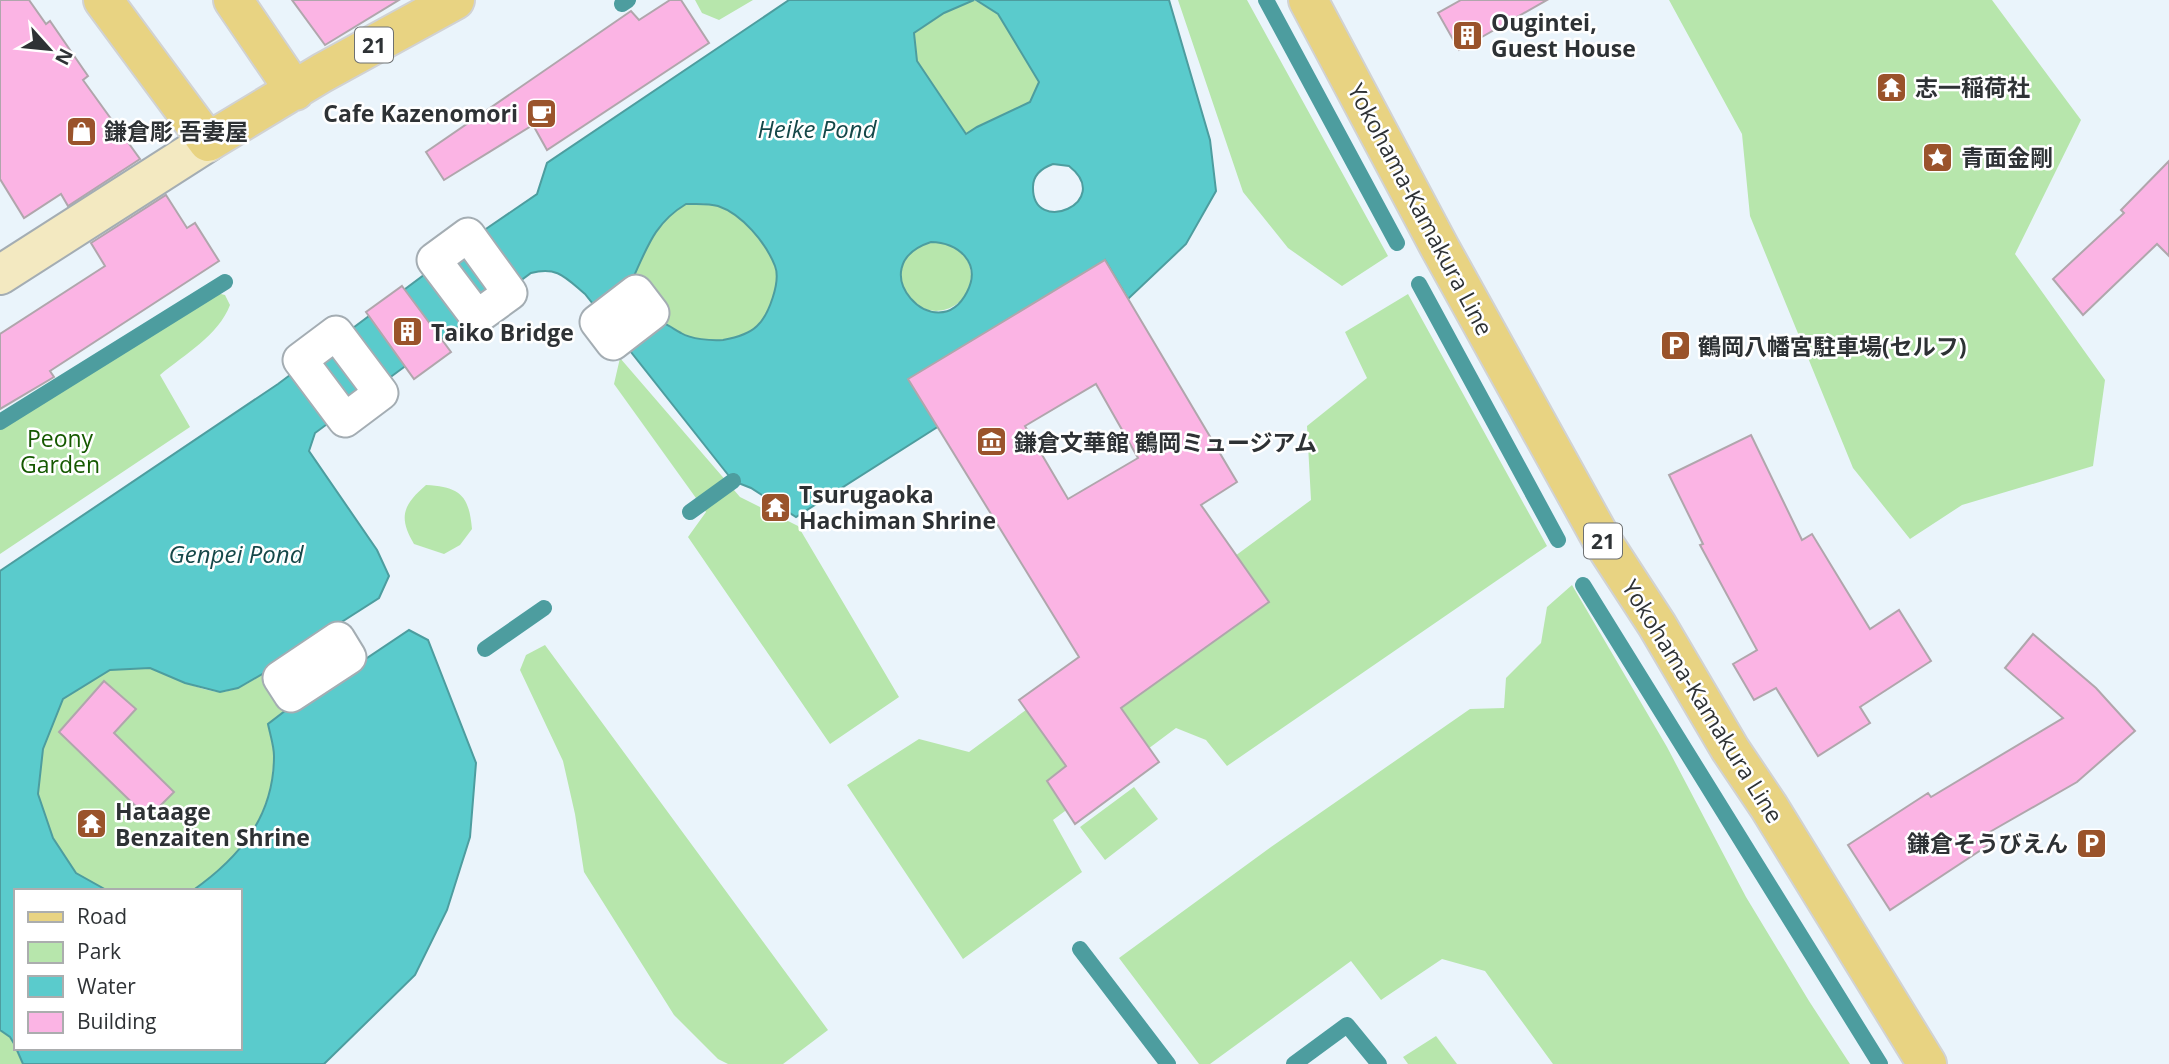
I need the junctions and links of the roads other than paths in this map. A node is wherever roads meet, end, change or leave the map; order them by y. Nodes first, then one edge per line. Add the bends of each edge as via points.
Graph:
1 (103, 0) edge
2 (233, 0) edge
3 (455, 0) edge
4 (1308, 0) edge
5 (295, 91) junction
6 (208, 142) junction
7 (0, 275) edge
8 (1927, 1064) edge

1 - 6 main road
2 - 5 main road
3 - 5 main road, 21
4 - 8 main road, Yokohama-Kamakura Line / 21 via 1603,542
5 - 6 main road, 21
6 - 7 main road

